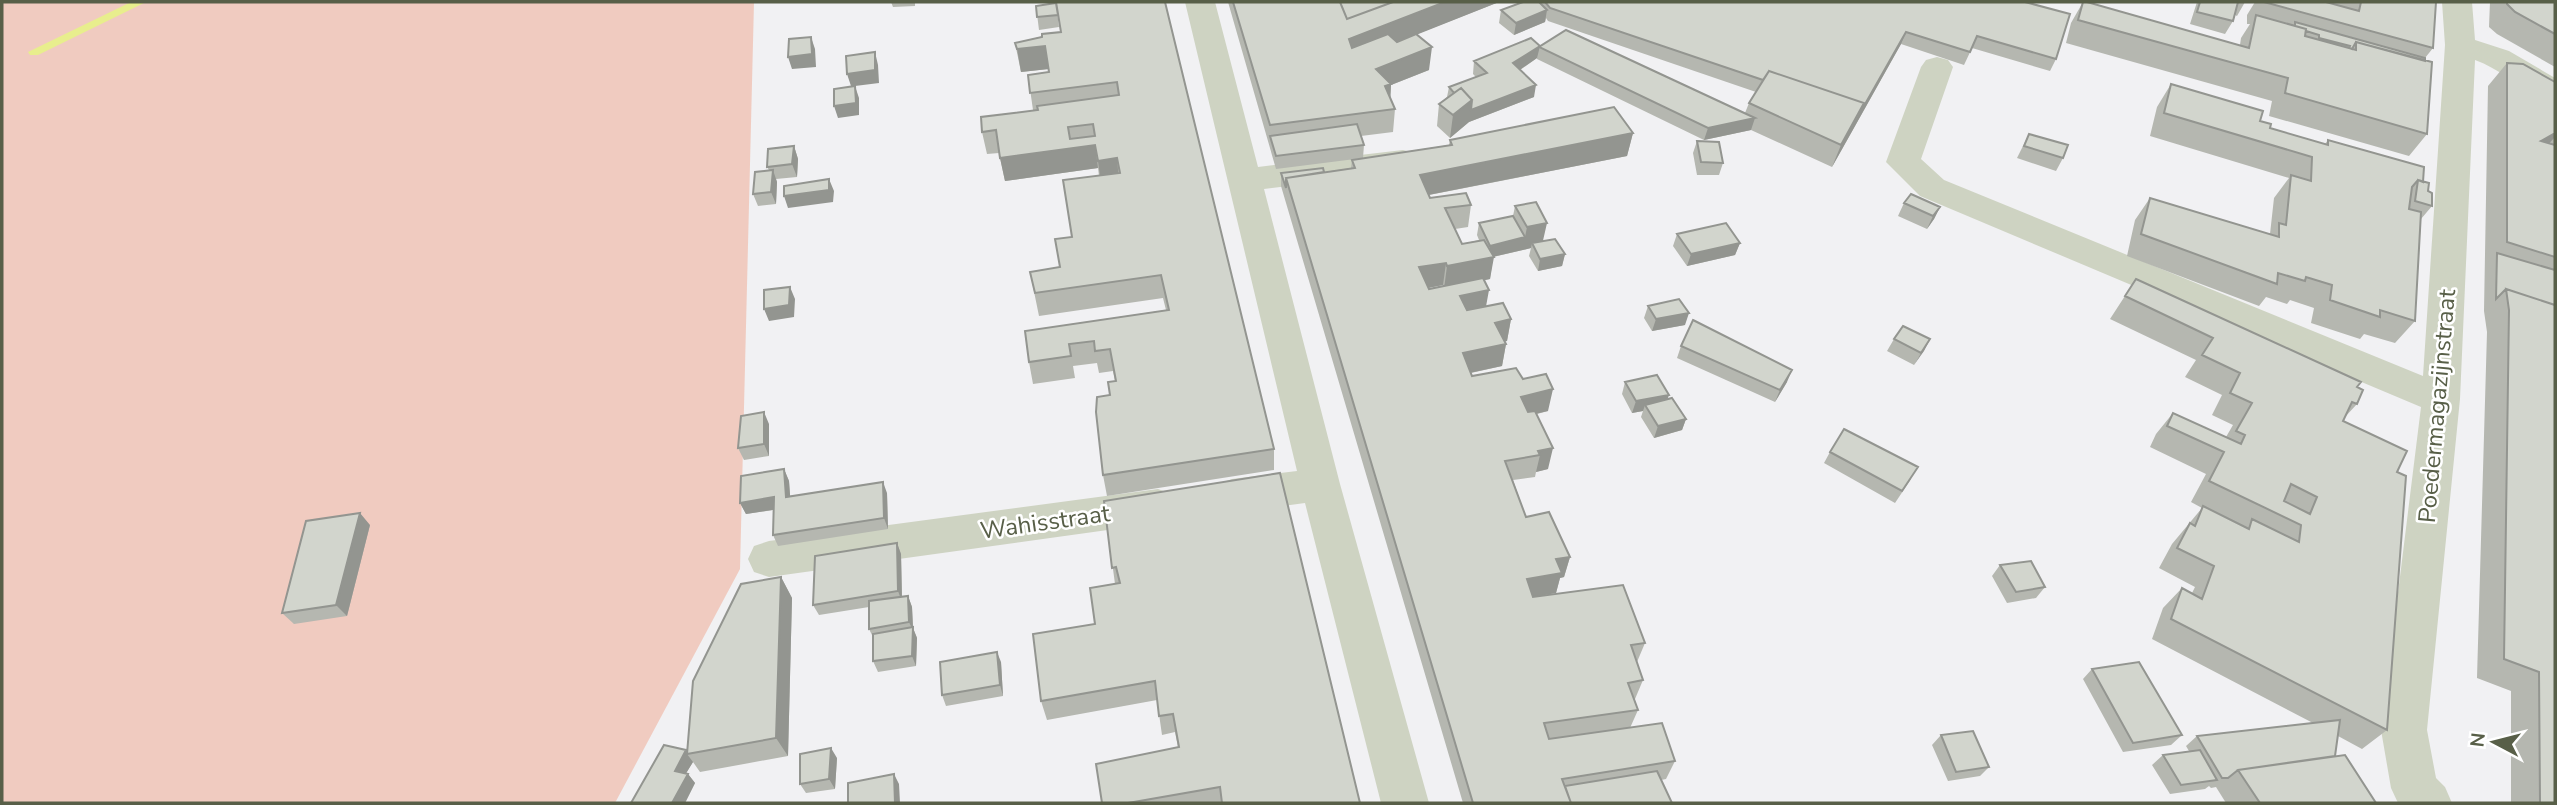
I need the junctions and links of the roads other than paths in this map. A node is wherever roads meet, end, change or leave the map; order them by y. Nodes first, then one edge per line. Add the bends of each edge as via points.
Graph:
1 (1200, 2) edge
2 (2458, 2) edge
3 (2460, 45) junction
4 (1937, 68) dead end
5 (2555, 91) edge
6 (1434, 155) edge
7 (1246, 180) junction
8 (2441, 399) junction
9 (1320, 484) junction
10 (769, 559) dead end
11 (1405, 803) edge
12 (2428, 803) edge

1 - 7 street
2 - 3 street, Poedermagazijnstraat
3 - 5 street via 2498,58
3 - 8 street, Poedermagazijnstraat
4 - 8 street via 1903,162 1932,188
6 - 7 street
7 - 9 street
8 - 12 street, Poedermagazijnstraat via 2404,730 2415,788
9 - 10 street, Wahisstraat
9 - 11 street

